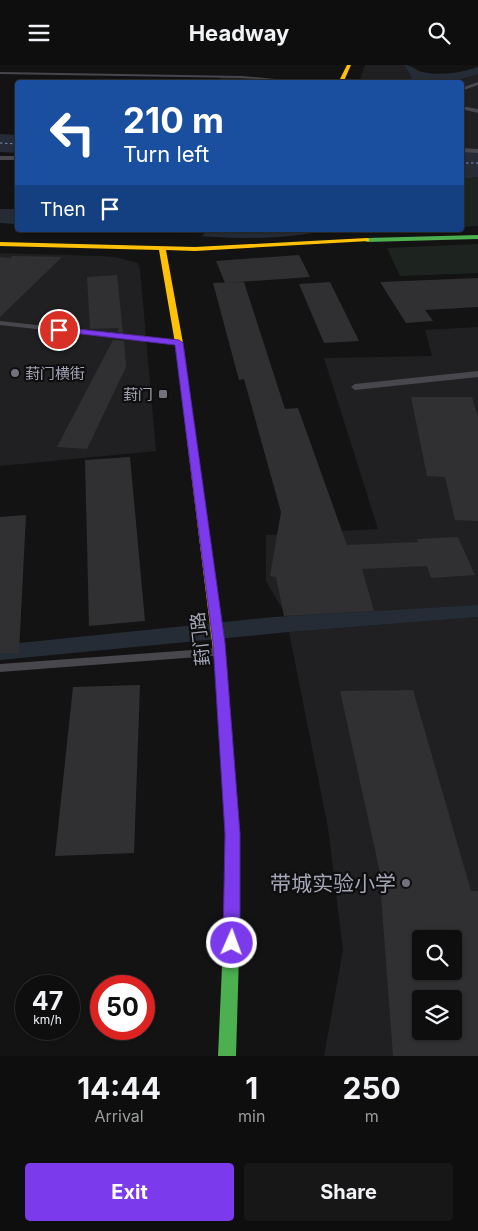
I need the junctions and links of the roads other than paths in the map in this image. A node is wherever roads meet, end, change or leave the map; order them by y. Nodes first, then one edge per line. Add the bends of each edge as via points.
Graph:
1 (349, 65) edge
2 (0, 73) edge
3 (278, 80) edge
4 (342, 80) edge
5 (478, 83) edge
6 (464, 89) edge
7 (464, 108) edge
8 (478, 111) edge
9 (464, 150) edge
10 (478, 151) edge
11 (0, 158) edge
12 (15, 159) edge
13 (175, 237) dead end
14 (478, 237) edge
15 (0, 244) edge
16 (162, 249) junction
17 (0, 323) edge
18 (179, 343) junction
19 (478, 374) edge
20 (355, 387) dead end
21 (219, 647) junction
22 (0, 668) edge
23 (228, 1056) edge

1 - 4 main road
2 - 3 lane
5 - 6 lane
7 - 8 lane
9 - 10 lane
11 - 12 lane
13 - 16 main road
14 - 16 main road
15 - 16 main road
16 - 18 main road, 葑门路
17 - 18 lane
18 - 21 main road, 葑门路
19 - 20 lane
21 - 22 lane
21 - 23 main road, 葑门路 via 233,834

